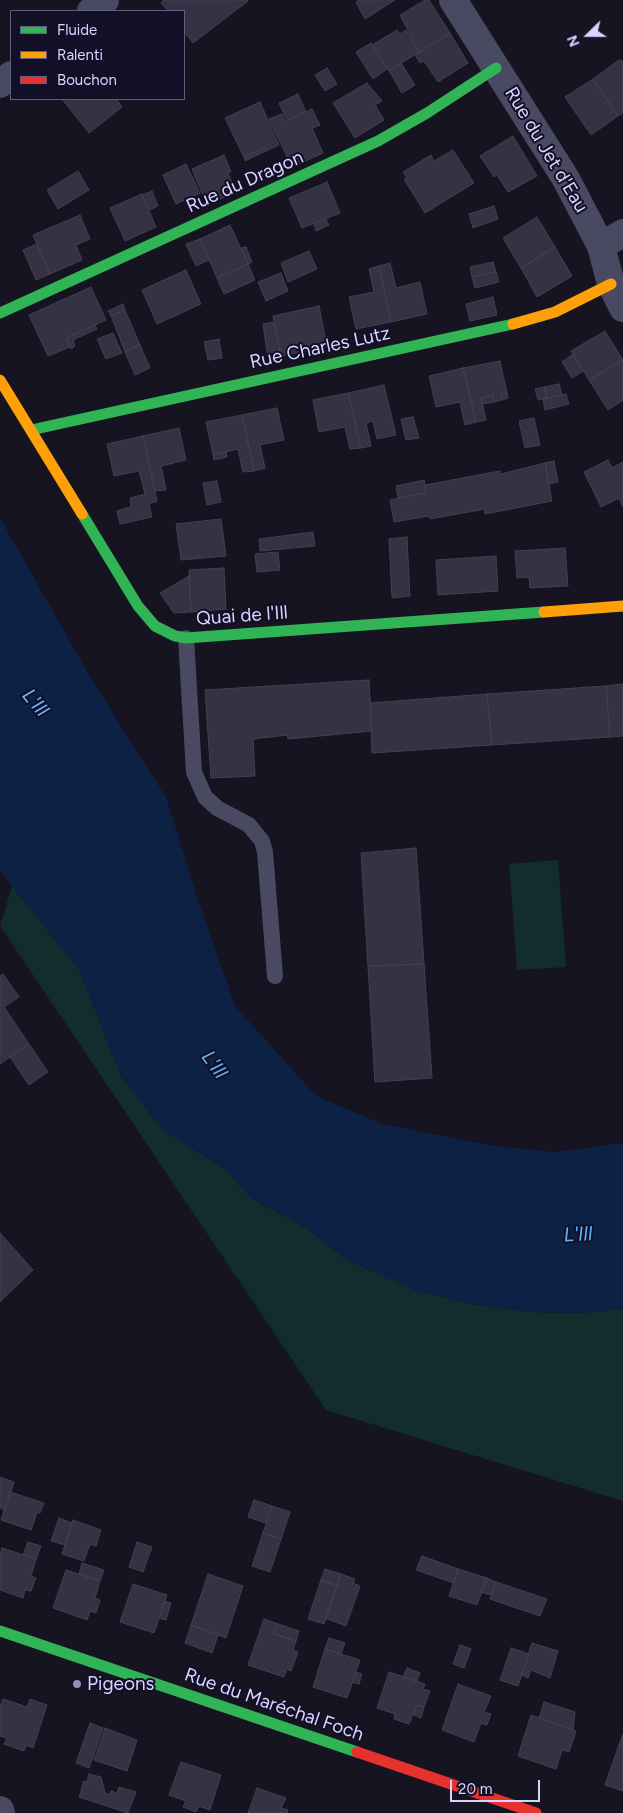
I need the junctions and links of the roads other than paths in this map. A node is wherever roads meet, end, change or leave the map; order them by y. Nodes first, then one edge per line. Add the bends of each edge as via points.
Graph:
1 (106, 0) edge
2 (453, 0) edge
3 (92, 10) edge
4 (496, 68) junction
5 (10, 76) edge
6 (0, 84) edge
7 (612, 239) edge
8 (611, 284) junction
9 (623, 308) edge
10 (0, 313) edge
11 (0, 380) edge
12 (31, 430) junction
13 (623, 606) edge
14 (186, 638) junction
15 (275, 976) dead end
16 (0, 1631) edge
17 (536, 1813) edge

1 - 3 street
2 - 4 street, Rue du Jet d'Eau
4 - 7 street, Rue du Jet d'Eau via 566,179
4 - 10 street, Rue du Dragon via 378,141
5 - 6 street
7 - 8 street, Rue du Jet d'Eau
8 - 9 street, Rue du Jet d'Eau
8 - 12 street, Rue Charles Lutz via 556,312 531,320
11 - 12 street, Quai de l'Ill
12 - 14 street, Quai de l'Ill via 149,620 166,633
13 - 14 street, Quai de l'Ill
14 - 15 lane via 194,772 205,797 217,808 249,826 262,841
16 - 17 street, Rue du Maréchal Foch

